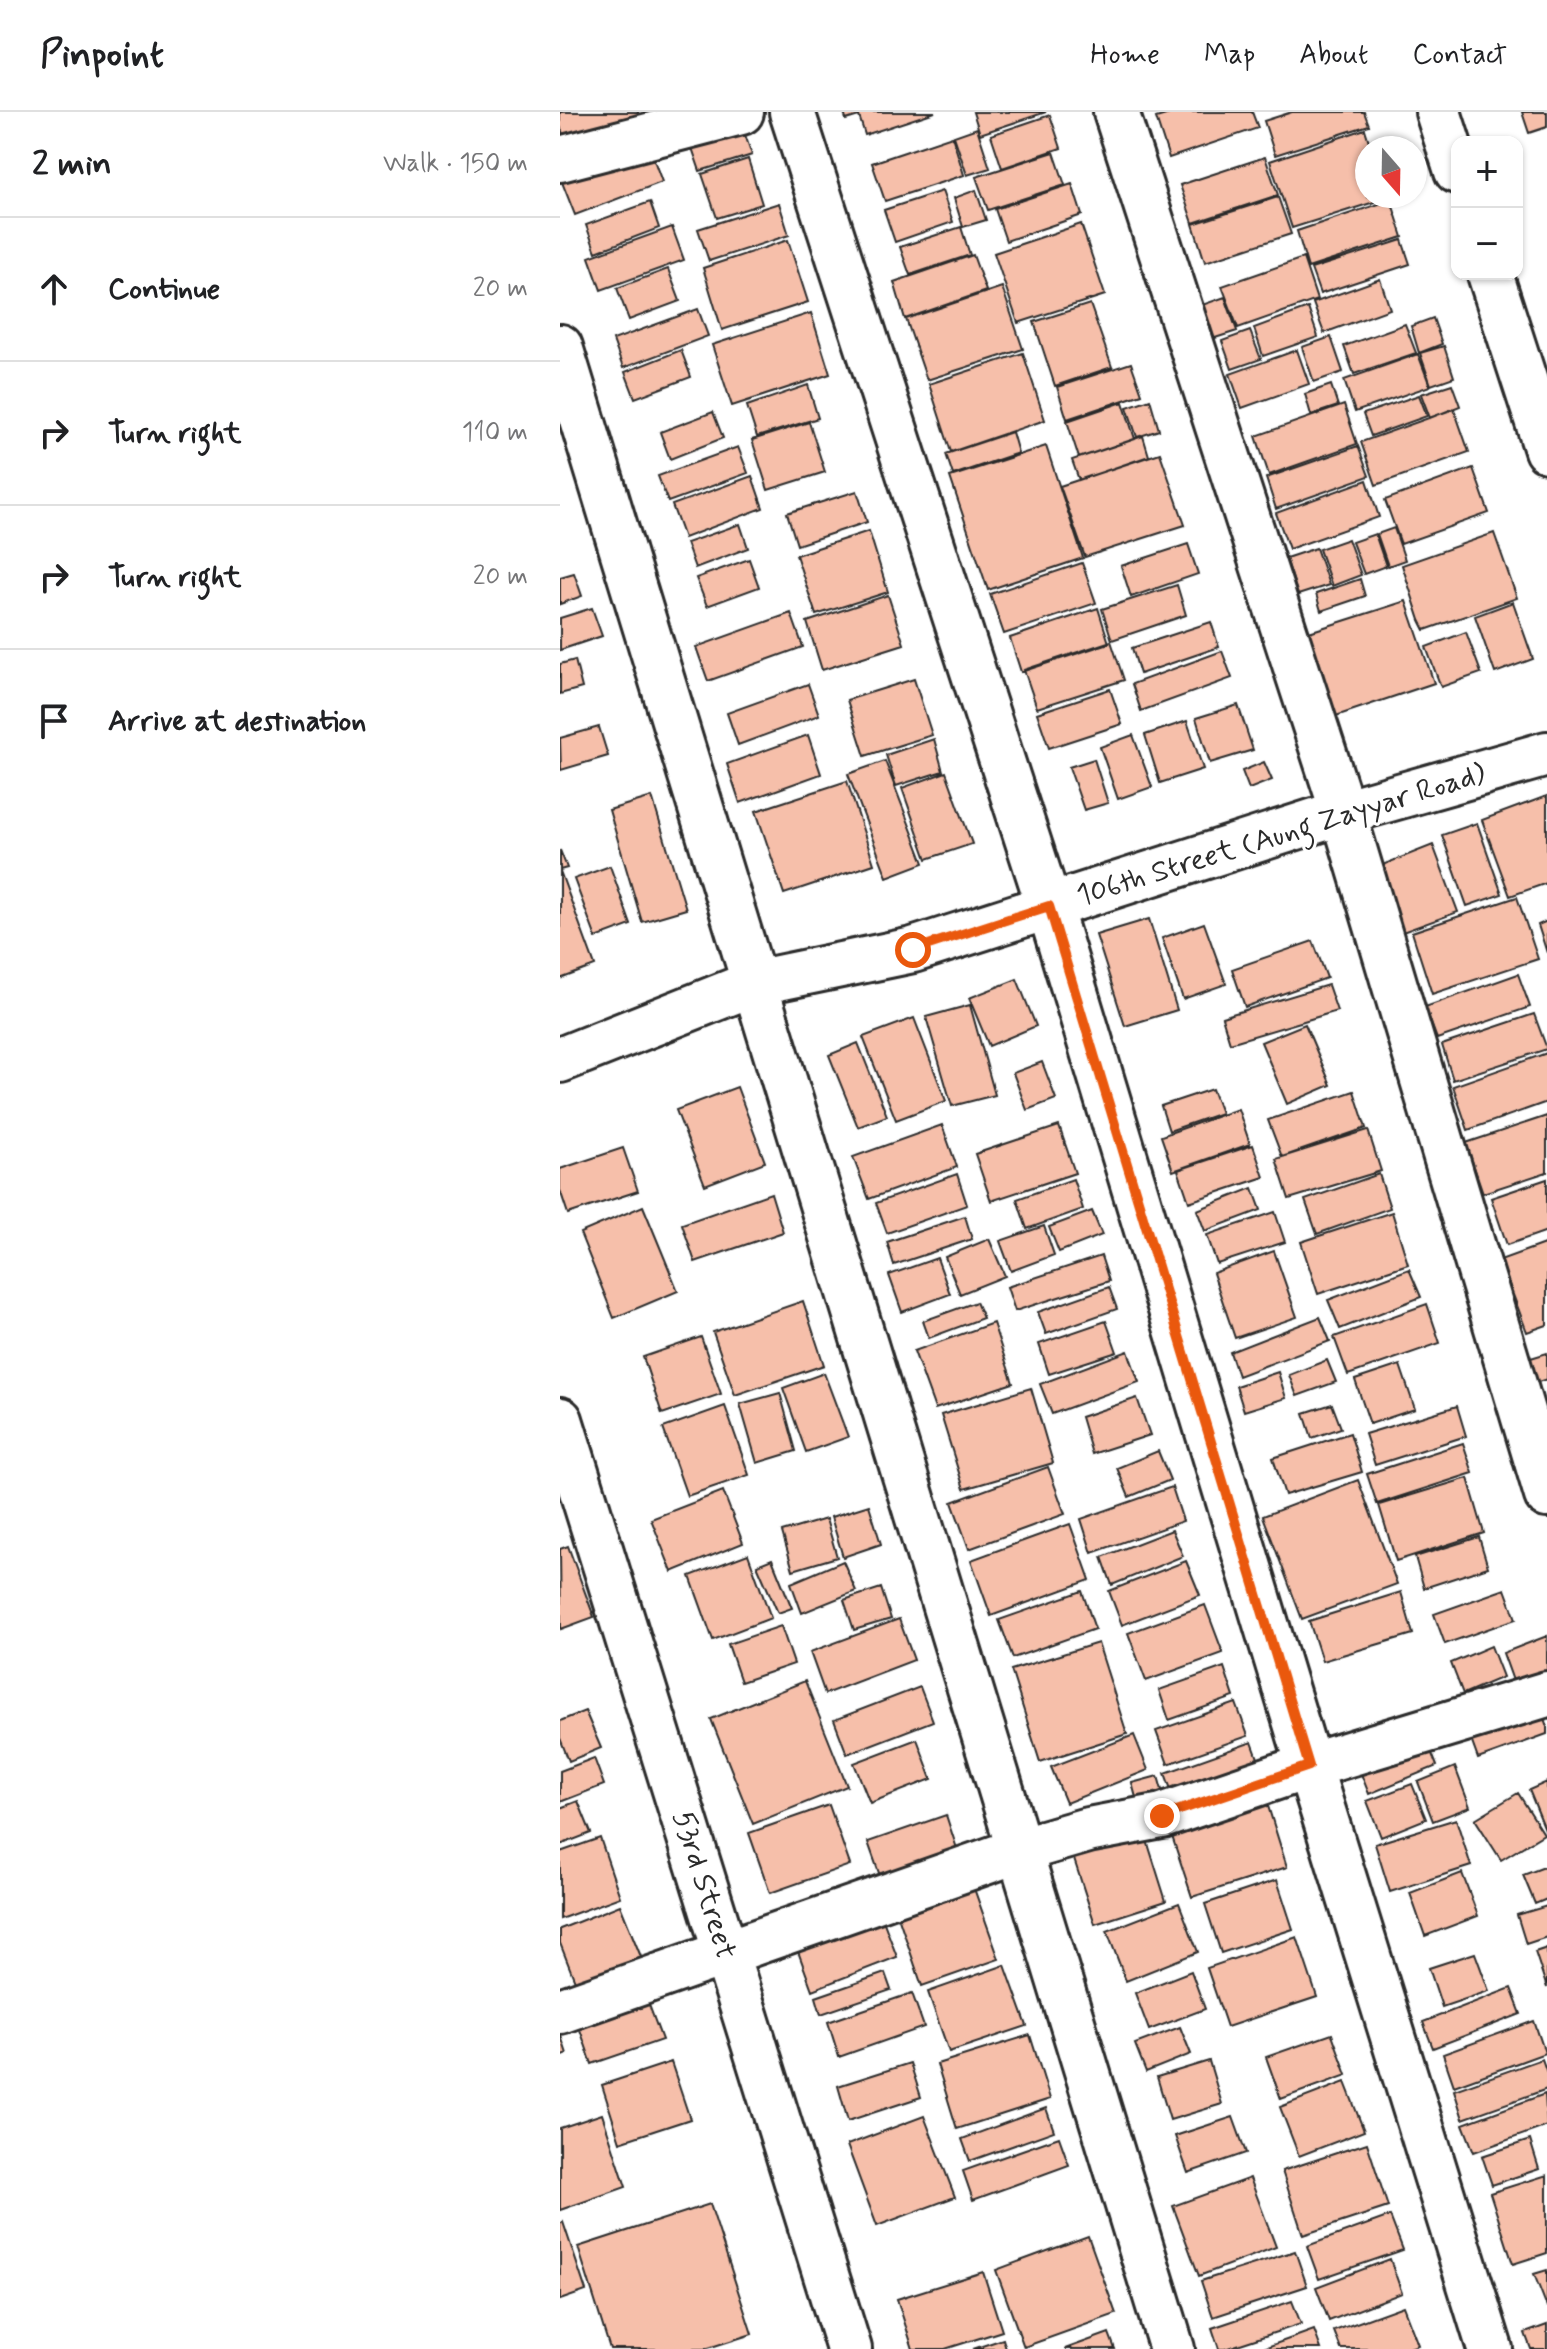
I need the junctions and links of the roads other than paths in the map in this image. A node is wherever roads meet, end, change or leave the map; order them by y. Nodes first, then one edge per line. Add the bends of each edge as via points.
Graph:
1 (741, 112) edge
2 (792, 112) edge
3 (1116, 112) edge
4 (1438, 112) edge
5 (1451, 152) edge
6 (560, 159) edge
7 (1492, 280) edge
8 (560, 347) edge
9 (1547, 450) edge
10 (1547, 754) edge
11 (1343, 812) junction
12 (1049, 906) junction
13 (754, 983) junction
14 (560, 1060) edge
15 (560, 1420) edge
16 (1547, 1495) edge
17 (1547, 1694) edge
18 (1309, 1766) junction
19 (1019, 1850) junction
20 (725, 1953) junction
21 (560, 2011) edge
22 (849, 2349) edge
23 (1172, 2349) edge
24 (1490, 2349) edge

1 - 6 street
2 - 12 street
3 - 11 street
4 - 5 street
7 - 9 street
8 - 13 street
10 - 11 street, 106th Street (Aung Zayyar Road)
11 - 12 street, 106th Street (Aung Zayyar Road)
11 - 16 street
12 - 13 street, 106th Street (Aung Zayyar Road) via 913,950
12 - 18 street
13 - 14 street, 106th Street (Aung Zayyar Road)
13 - 19 street
15 - 20 street, 53rd Street
17 - 18 street
18 - 19 street via 1162,1816
18 - 24 street
19 - 20 street
19 - 23 street
20 - 21 street
20 - 22 street, 53rd Street

